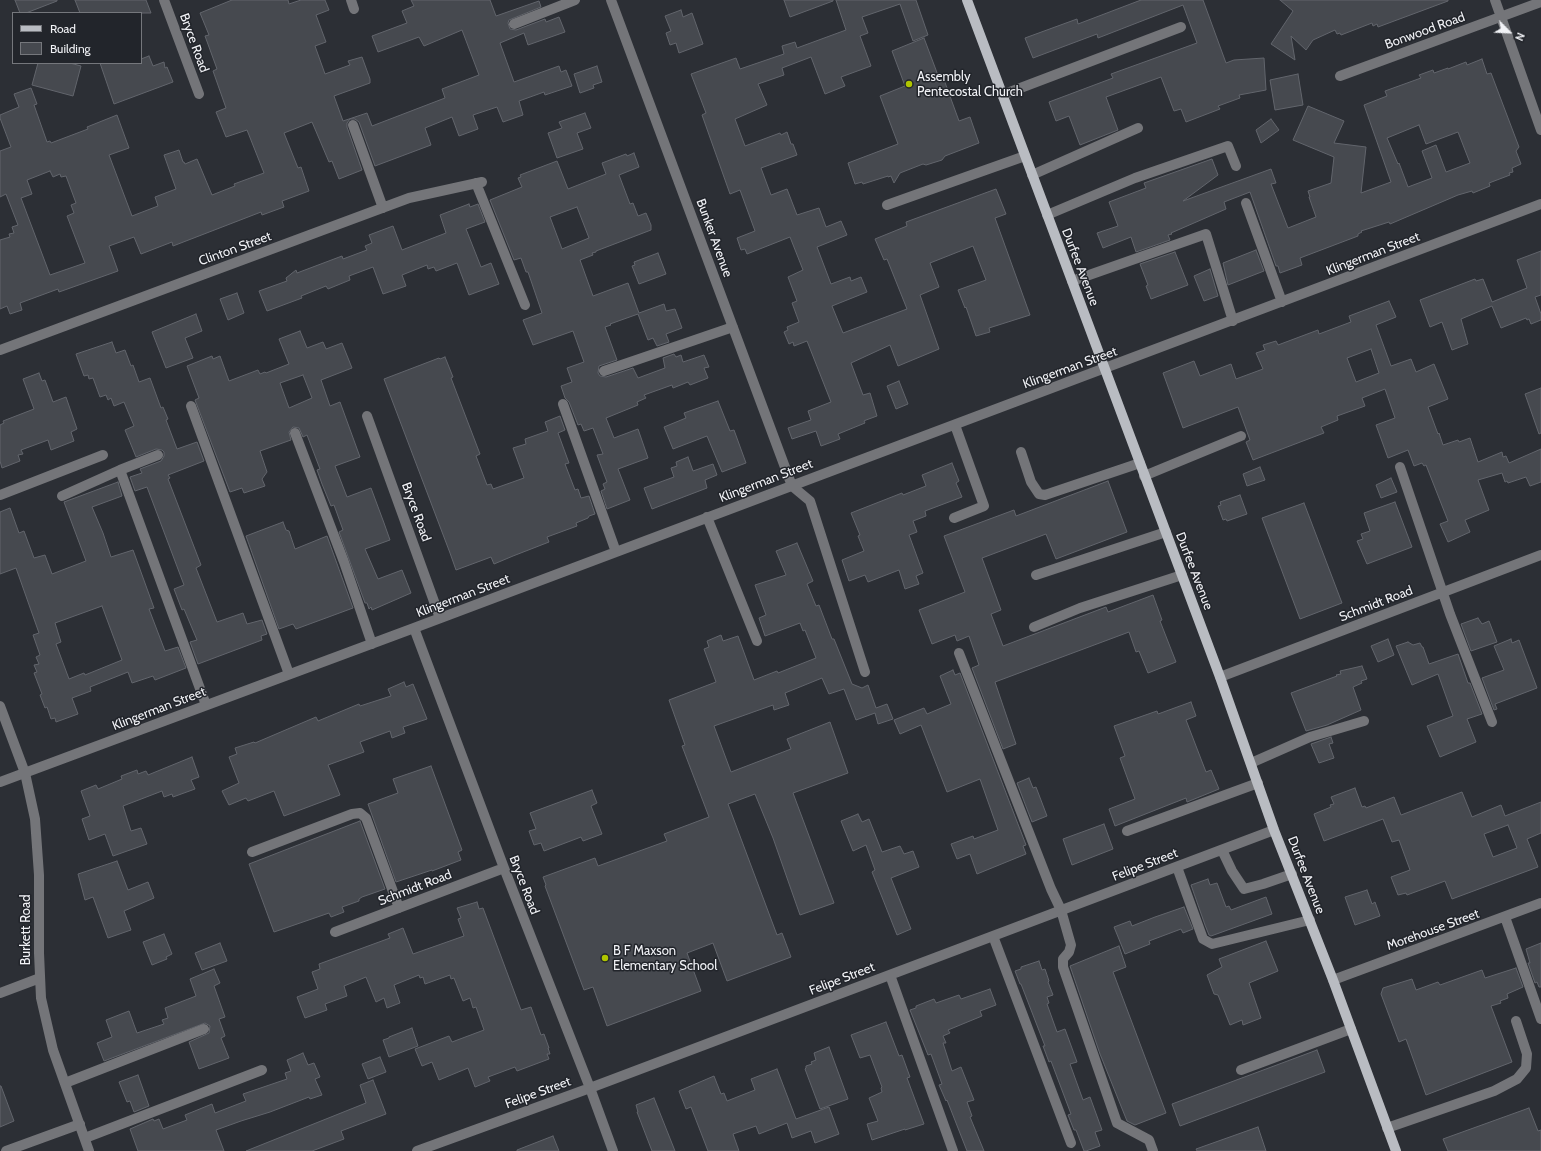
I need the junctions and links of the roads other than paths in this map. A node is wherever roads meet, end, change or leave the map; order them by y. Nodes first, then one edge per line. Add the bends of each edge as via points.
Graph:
1 (164, 0) edge
2 (575, 0) edge
3 (611, 0) edge
4 (967, 0) edge
5 (1494, 0) edge
6 (1541, 2) edge
7 (1501, 17) junction
8 (514, 24) dead end
9 (1181, 27) dead end
10 (1340, 76) dead end
11 (199, 94) dead end
12 (1002, 95) junction
13 (353, 125) dead end
14 (1138, 128) dead end
15 (1541, 130) edge
16 (1025, 156) junction
17 (1236, 166) dead end
18 (1032, 175) junction
19 (1246, 203) dead end
20 (1541, 204) edge
21 (887, 205) dead end
22 (383, 208) junction
23 (1047, 215) junction
24 (1072, 281) junction
25 (1282, 302) junction
26 (525, 305) dead end
27 (1233, 321) junction
28 (733, 327) junction
29 (0, 350) edge
30 (1104, 369) junction
31 (604, 371) dead end
32 (563, 404) dead end
33 (191, 406) dead end
34 (368, 416) dead end
35 (955, 425) junction
36 (295, 433) dead end
37 (1241, 436) dead end
38 (1021, 452) dead end
39 (103, 455) dead end
40 (158, 455) dead end
41 (1140, 463) junction
42 (1400, 467) dead end
43 (120, 470) junction
44 (1144, 476) junction
45 (792, 486) junction
46 (0, 495) edge
47 (62, 496) dead end
48 (707, 517) junction
49 (954, 518) dead end
50 (1166, 532) junction
51 (616, 552) junction
52 (1541, 555) edge
53 (1036, 575) dead end
54 (1182, 575) junction
55 (1444, 592) junction
56 (440, 618) junction
57 (1034, 627) dead end
58 (414, 628) junction
59 (757, 641) dead end
60 (372, 644) junction
61 (959, 653) dead end
62 (865, 672) dead end
63 (289, 674) junction
64 (1220, 677) junction
65 (206, 705) junction
66 (0, 706) edge
67 (1364, 721) dead end
68 (1492, 722) dead end
69 (1251, 763) junction
70 (25, 773) junction
71 (0, 782) edge
72 (1258, 784) junction
73 (1274, 830) junction
74 (1127, 831) dead end
75 (1222, 850) junction
76 (252, 852) dead end
77 (1177, 867) junction
78 (504, 868) junction
79 (1292, 874) junction
80 (1541, 903) edge
81 (399, 908) junction
82 (1061, 910) junction
83 (1505, 917) junction
84 (1310, 920) junction
85 (335, 932) dead end
86 (993, 936) junction
87 (890, 975) junction
88 (40, 978) junction
89 (1334, 980) junction
90 (0, 993) edge
91 (1541, 1019) edge
92 (1516, 1020) dead end
93 (204, 1029) dead end
94 (1351, 1029) junction
95 (262, 1070) dead end
96 (1241, 1070) dead end
97 (65, 1083) junction
98 (590, 1088) junction
99 (80, 1124) junction
100 (1388, 1128) junction
101 (85, 1138) junction
102 (1071, 1142) dead end
103 (6, 1151) edge
104 (90, 1151) edge
105 (417, 1151) edge
106 (613, 1151) edge
107 (952, 1151) edge
108 (1153, 1151) edge
109 (1396, 1151) edge

1 - 11 street, Bryce Road
2 - 8 street
3 - 28 street, Bunker Avenue
4 - 12 main road, Durfee Avenue
5 - 7 street
6 - 7 street, Bonwood Road
7 - 10 street, Bonwood Road
7 - 15 street
9 - 12 street
12 - 16 main road, Durfee Avenue
13 - 22 street
14 - 18 street
16 - 18 main road, Durfee Avenue
16 - 21 street
17 - 23 street via 1228,146 1135,178
18 - 23 main road, Durfee Avenue
19 - 25 street
20 - 25 street, Klingerman Street
22 - 26 street, Clinton Street via 409,198 479,183
22 - 29 street, Clinton Street
23 - 24 main road, Durfee Avenue
24 - 27 street via 1206,234
24 - 30 main road, Durfee Avenue
25 - 27 street, Klingerman Street
27 - 30 street, Klingerman Street
28 - 31 street
28 - 45 street, Bunker Avenue
30 - 35 street, Klingerman Street
30 - 41 main road, Durfee Avenue
32 - 51 street
33 - 63 street
34 - 56 street, Bryce Road
35 - 45 street, Klingerman Street
35 - 49 street via 984,506
36 - 60 street
37 - 44 street
38 - 41 street via 1031,482 1039,494 1045,495
39 - 46 street
40 - 43 street
41 - 44 main road, Durfee Avenue
42 - 55 street
43 - 47 street
43 - 65 street
44 - 50 main road, Durfee Avenue
45 - 48 street, Klingerman Street
45 - 62 street via 810,500
48 - 51 street, Klingerman Street
48 - 59 street
50 - 53 street
50 - 54 main road, Durfee Avenue
51 - 56 street, Klingerman Street
52 - 55 street, Schmidt Road
54 - 57 street via 1080,608
54 - 64 main road, Durfee Avenue
55 - 64 street, Schmidt Road
55 - 68 street
56 - 58 street, Klingerman Street
58 - 60 street, Klingerman Street
58 - 78 street, Bryce Road
60 - 63 street, Klingerman Street
61 - 82 street
63 - 65 street, Klingerman Street
64 - 69 main road, Durfee Avenue
65 - 70 street, Klingerman Street
66 - 70 street, Burkett Road
67 - 69 street via 1310,737
69 - 72 main road, Durfee Avenue
70 - 71 street, Klingerman Street
70 - 88 street, Burkett Road via 35,819 39,875
72 - 73 main road, Durfee Avenue
72 - 74 street
73 - 75 street, Felipe Street
73 - 79 main road, Durfee Avenue
75 - 77 street, Felipe Street
75 - 79 street via 1244,889
76 - 81 street via 360,813 366,818
77 - 82 street, Felipe Street
77 - 84 street via 1203,939 1212,944
78 - 81 street, Schmidt Road
78 - 98 street, Bryce Road
79 - 84 main road, Durfee Avenue
80 - 83 street, Morehouse Street
81 - 85 street, Schmidt Road
82 - 86 street, Felipe Street
82 - 108 street via 1071,945 1063,960 1063,967 1115,1116 1118,1123 1149,1140
83 - 89 street, Morehouse Street
83 - 91 street
84 - 89 main road, Durfee Avenue
86 - 87 street, Felipe Street
86 - 102 street
87 - 98 street, Felipe Street
87 - 107 street
88 - 90 street
88 - 97 street, Burkett Road via 41,998 53,1050
89 - 94 main road, Durfee Avenue
92 - 100 street via 1527,1054 1526,1068 1517,1079 1494,1090
93 - 97 street
94 - 96 street
94 - 100 main road, Durfee Avenue
95 - 101 street
97 - 99 street, Burkett Road
98 - 105 street, Felipe Street
98 - 106 street, Bryce Road
99 - 101 street, Burkett Road
99 - 103 street
100 - 109 main road, Durfee Avenue
101 - 104 street, Burkett Road

